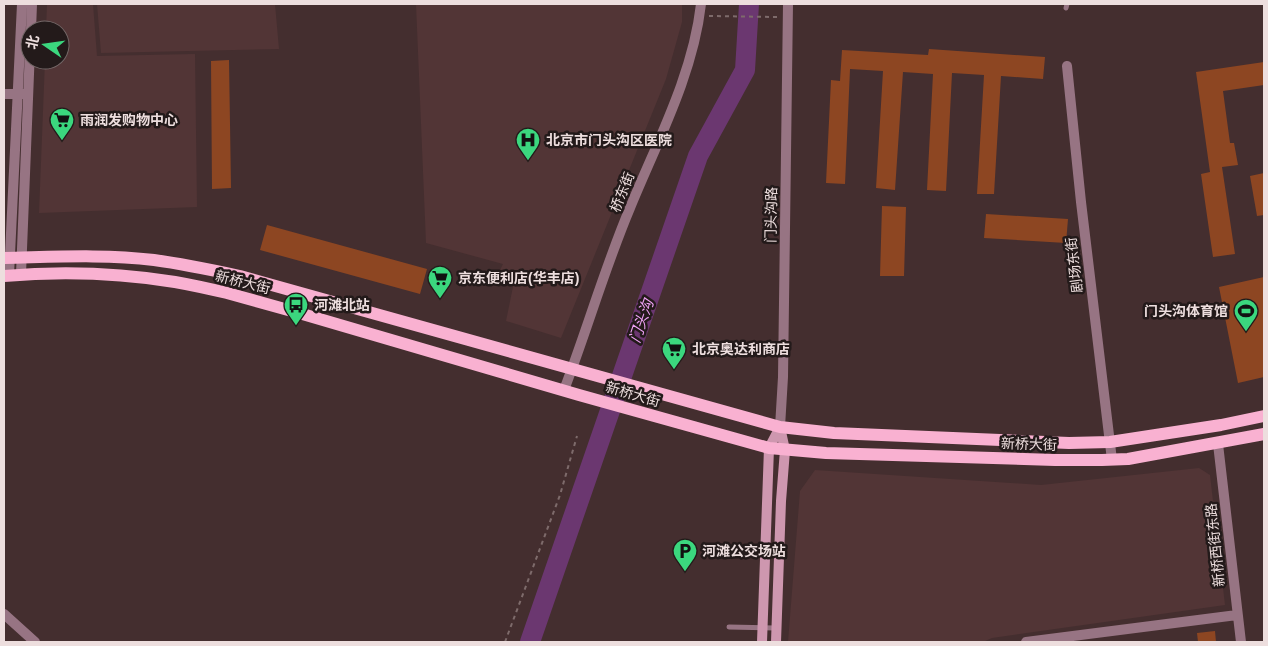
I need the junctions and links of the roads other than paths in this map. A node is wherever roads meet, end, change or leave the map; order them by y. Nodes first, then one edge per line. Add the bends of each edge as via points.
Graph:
1 (22, 4) edge
2 (32, 4) edge
3 (701, 4) edge
4 (788, 4) edge
5 (31, 20) edge
6 (1067, 66) dead end
7 (27, 70) edge
8 (4, 94) edge
9 (23, 94) junction
10 (11, 258) edge
11 (11, 275) edge
12 (572, 369) junction
13 (564, 390) junction
14 (1264, 416) edge
15 (780, 428) junction
16 (1264, 434) edge
17 (1110, 442) junction
18 (1218, 444) junction
19 (770, 448) junction
20 (785, 450) junction
21 (1112, 460) junction
22 (4, 614) edge
23 (1237, 615) junction
24 (729, 627) dead end
25 (763, 628) junction
26 (777, 628) junction
27 (35, 642) edge
28 (762, 642) edge
29 (776, 642) edge
30 (1026, 642) edge
31 (1241, 642) edge

1 - 9 street
2 - 5 street
3 - 12 street, 桥东街 via 691,54 679,91 626,218
4 - 15 street, 门头沟路
6 - 17 street, 剧场东街
7 - 9 street
8 - 9 street
9 - 10 street
10 - 11 street
10 - 12 main road, 新桥大街 via 107,256 196,267 270,284
11 - 13 main road, 新桥大街 via 103,274 175,282 273,305
12 - 13 street, 桥东街
12 - 15 main road, 新桥大街
13 - 19 main road, 新桥大街
14 - 17 main road, 新桥大街
15 - 17 main road, 新桥大街 via 1069,443
15 - 19 main road, 门头沟路
15 - 20 main road, 门头沟路
16 - 18 main road, 新桥大街
17 - 21 street, 剧场东街
18 - 21 main road, 新桥大街
18 - 23 street, 新桥西街东路
19 - 20 main road, 新桥大街
19 - 25 main road, 门头沟路
20 - 21 main road, 新桥大街
20 - 26 main road, 门头沟路
22 - 27 street
23 - 30 street
23 - 31 street, 新桥西街东路
24 - 25 lane
25 - 26 lane
25 - 28 main road, 门头沟路
26 - 29 main road, 门头沟路

